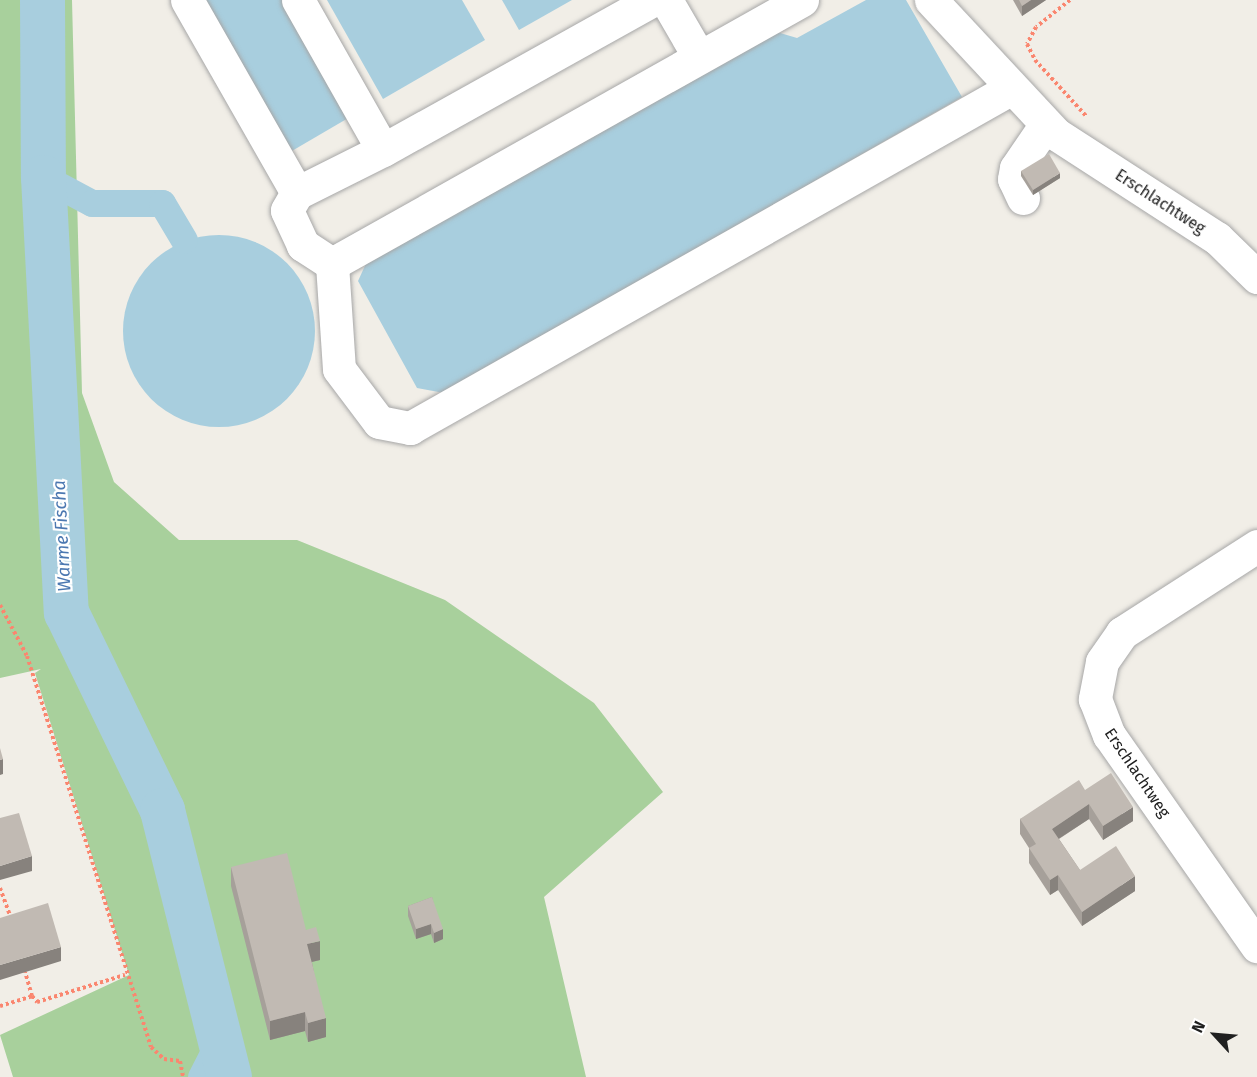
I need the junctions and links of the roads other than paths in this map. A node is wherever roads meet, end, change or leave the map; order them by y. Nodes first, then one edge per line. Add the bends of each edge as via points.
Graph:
1 (187, 0) edge
2 (298, 0) edge
3 (653, 0) edge
4 (666, 0) edge
5 (802, 0) edge
6 (931, 0) edge
7 (699, 57) junction
8 (1012, 88) junction
9 (1051, 129) junction
10 (383, 150) junction
11 (297, 193) junction
12 (1023, 198) dead end
13 (332, 264) junction
14 (1257, 277) edge
15 (1257, 546) edge
16 (1257, 945) edge

1 - 11 street
2 - 10 street
3 - 10 street
4 - 7 street
5 - 7 street
6 - 8 street, Erschlachtweg
7 - 13 street
8 - 9 street, Erschlachtweg
8 - 13 street via 410,428 379,422 339,369
9 - 12 street via 1016,168 1014,179
9 - 14 street, Erschlachtweg via 1217,238
10 - 11 street
11 - 13 street via 287,210 303,245
15 - 16 street, Erschlachtweg via 1122,633 1102,662 1095,699 1108,735

